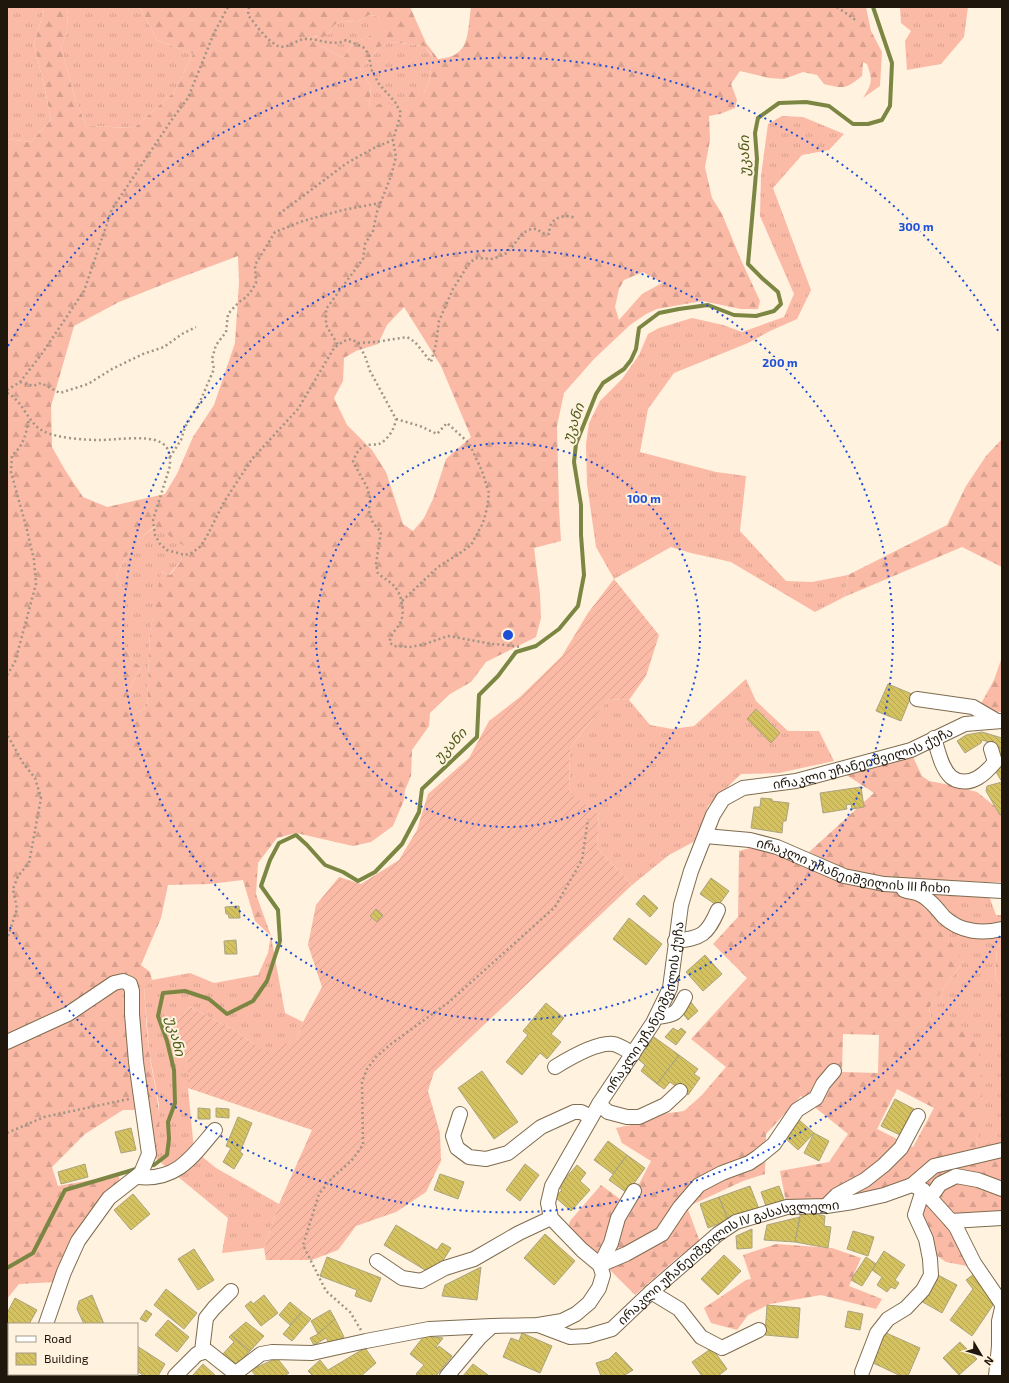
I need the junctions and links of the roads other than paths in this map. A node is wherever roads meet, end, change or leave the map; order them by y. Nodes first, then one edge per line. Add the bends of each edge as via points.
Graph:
1 (917, 698) dead end
2 (1000, 721) edge
3 (934, 738) junction
4 (991, 749) dead end
5 (705, 836) junction
6 (884, 884) junction
7 (1002, 885) edge
8 (977, 890) junction
9 (1002, 891) edge
10 (718, 910) dead end
11 (1002, 929) edge
12 (675, 941) junction
13 (685, 997) dead end
14 (657, 1017) junction
15 (7, 1042) edge
16 (632, 1054) junction
17 (555, 1067) dead end
18 (834, 1071) dead end
19 (680, 1091) dead end
20 (598, 1104) junction
21 (460, 1114) dead end
22 (918, 1116) dead end
23 (591, 1117) junction
24 (215, 1130) dead end
25 (1002, 1150) edge
26 (142, 1171) junction
27 (1002, 1189) edge
28 (634, 1190) dead end
29 (922, 1191) junction
30 (826, 1206) junction
31 (551, 1218) junction
32 (1002, 1218) edge
33 (952, 1221) junction
34 (377, 1261) dead end
35 (600, 1265) junction
36 (231, 1291) dead end
37 (651, 1292) junction
38 (1002, 1304) edge
39 (1002, 1308) edge
40 (46, 1323) edge
41 (538, 1325) junction
42 (492, 1326) junction
43 (759, 1330) dead end
44 (202, 1351) junction
45 (862, 1372) dead end
46 (175, 1376) edge
47 (447, 1376) edge
48 (996, 1376) edge

1 - 2 street via 973,707
2 - 3 street, ირაკლი უჩანეიშვილის ქუჩა via 965,724
3 - 4 street via 944,768 951,778 963,783 978,778 995,762
3 - 5 street, ირაკლი უჩანეიშვილის ქუჩა via 911,750 796,781 743,788 722,799 712,815
5 - 6 street, ირაკლი უჩანეიშვილის III ჩიხი via 750,840 777,847 844,876
5 - 12 street, ირაკლი უჩანეიშვილის ქუჩა via 681,905
6 - 8 street, ირაკლი უჩანეიშვილის III ჩიხი
6 - 11 street via 920,895 955,925 975,932
7 - 8 street
8 - 9 street, ირაკლი უჩანეიშვილის III ჩიხი
10 - 12 street via 705,932 696,938
12 - 14 street, ირაკლი უჩანეიშვილის ქუჩა via 670,988
13 - 14 street via 679,1009 671,1016
14 - 16 street, ირაკლი უჩანეიშვილის ქუჩა
15 - 26 street via 68,1014 114,983 123,981 130,984 134,1049 149,1154
16 - 17 street via 610,1044 575,1055
16 - 20 street, ირაკლი უჩანეიშვილის ქუჩა
18 - 35 street via 816,1098 797,1110 774,1144 749,1163 699,1185 662,1234
19 - 20 street via 665,1105 639,1117 608,1112
20 - 23 street, ირაკლი უჩანეიშვილის ქუჩა
21 - 23 street via 453,1136 457,1148 469,1158 486,1159 508,1153 541,1127 574,1112
22 - 30 street via 900,1148 884,1165 865,1180 837,1195
23 - 31 street, ირაკლი უჩანეიშვილის ქუჩა via 552,1186 548,1203
24 - 26 street via 188,1162 168,1175 152,1178
25 - 29 street via 934,1166
26 - 40 street via 109,1198 78,1241
27 - 29 street via 978,1180 956,1176
28 - 35 street via 618,1218 611,1243
29 - 30 street, ირაკლი უჩანეიშვილის IV გასასვლელი
29 - 33 street
29 - 45 street via 915,1215 926,1240 931,1275 915,1299 888,1319 877,1333
30 - 37 street, ირაკლი უჩანეიშვილის IV გასასვლელი via 787,1207 736,1222 718,1234
31 - 34 street via 474,1259 445,1268 422,1282 402,1278
31 - 35 street
32 - 33 street
33 - 38 street via 974,1263
35 - 41 street via 603,1275 599,1288 589,1302 576,1314 562,1321
36 - 44 street via 206,1318
37 - 41 street, ირაკლი უჩანეიშვილის IV გასასვლელი via 612,1329 588,1336 570,1337
37 - 43 street via 679,1309 701,1337 722,1348
39 - 48 street
41 - 42 street
42 - 44 street via 429,1329 312,1353 261,1354 236,1373 210,1352
42 - 47 street
44 - 46 street

